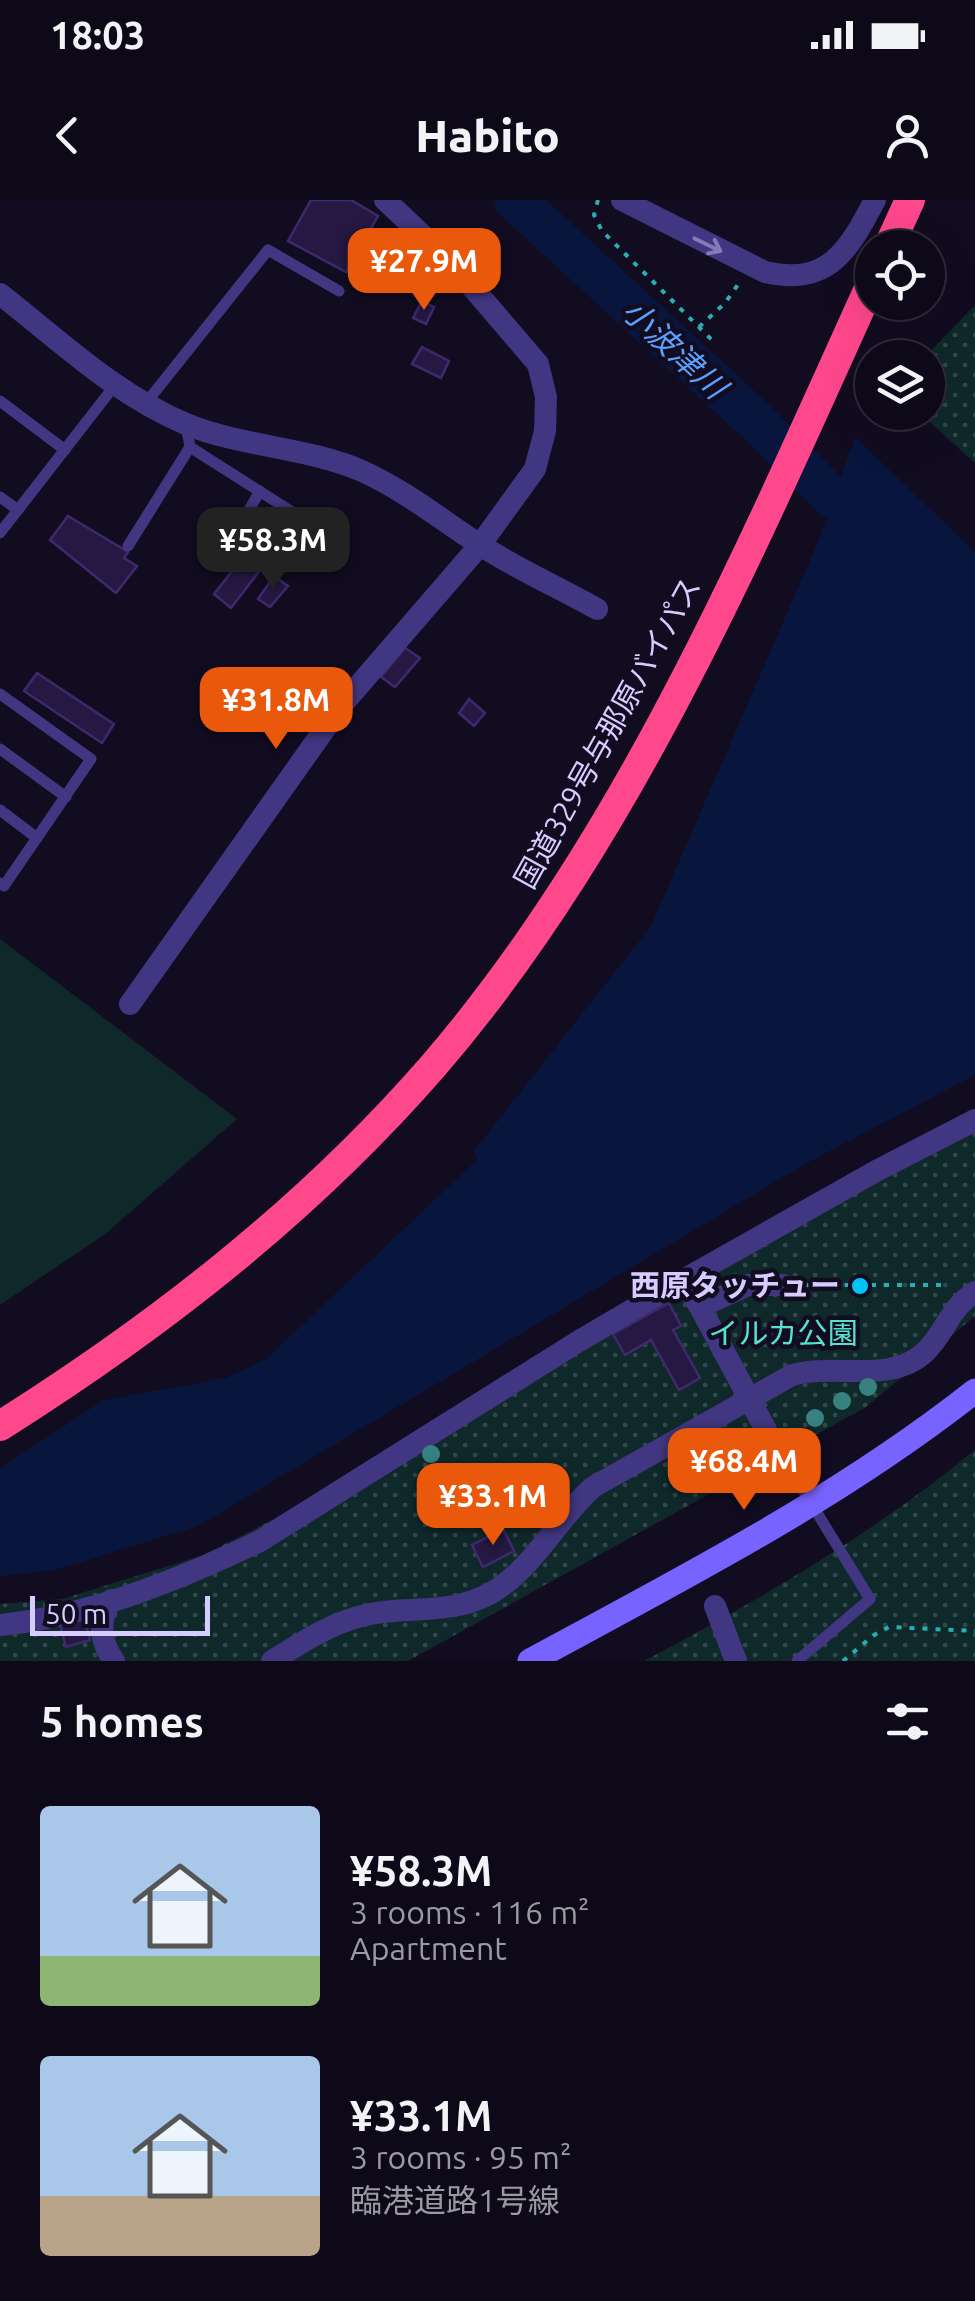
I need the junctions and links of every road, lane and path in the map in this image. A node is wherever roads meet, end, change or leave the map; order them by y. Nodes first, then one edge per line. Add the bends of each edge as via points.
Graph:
1 (385, 200) edge
2 (598, 200) edge
3 (622, 200) edge
4 (875, 200) edge
5 (910, 200) edge
6 (896, 230) edge
7 (339, 291) dead end
8 (0, 294) edge
9 (725, 303) dead end
10 (855, 320) edge
11 (699, 327) junction
12 (716, 344) dead end
13 (116, 385) junction
14 (0, 401) edge
15 (146, 404) junction
16 (188, 435) junction
17 (64, 450) junction
18 (260, 491) junction
19 (0, 496) edge
20 (18, 510) junction
21 (0, 533) edge
22 (234, 536) dead end
23 (330, 536) dead end
24 (480, 545) junction
25 (128, 546) dead end
26 (597, 609) dead end
27 (0, 694) edge
28 (0, 749) edge
29 (66, 796) junction
30 (0, 810) edge
31 (37, 838) junction
32 (0, 882) edge
33 (130, 1004) dead end
34 (975, 1120) edge
35 (683, 1280) junction
36 (946, 1285) joint
37 (784, 1286) joint
38 (975, 1292) edge
39 (700, 1307) junction
40 (975, 1391) edge
41 (749, 1399) junction
42 (0, 1426) edge
43 (766, 1430) joint
44 (810, 1506) junction
45 (112, 1600) junction
46 (716, 1606) dead end
47 (0, 1625) edge
48 (975, 1631) edge
49 (114, 1661) edge
50 (272, 1661) edge
51 (530, 1661) edge
52 (736, 1661) edge
53 (798, 1661) edge
54 (843, 1661) edge

1 - 24 street via 449,260 538,364 546,397 535,469
2 - 11 path via 594,215 602,231
3 -> 4 street via 784,277 821,270 848,249
5 - 6 highway
7 - 15 lane via 268,250
8 - 13 street
9 - 11 path
10 - 42 highway, 国道329号与那原バイパス via 670,705 538,930 469,1022 324,1182 113,1352
11 - 12 path
13 - 15 street
13 - 17 lane
14 - 17 lane
15 - 16 street
16 - 18 lane
16 - 24 street via 360,470
16 - 25 lane
17 - 20 lane
18 - 22 lane
18 - 23 lane
19 - 20 lane
20 - 21 lane
24 - 26 street
24 - 33 street via 342,706
27 - 29 lane via 92,759
28 - 29 lane
29 - 31 lane
30 - 31 lane
31 - 32 lane via 4,886
34 - 35 street
35 - 39 street
35 - 45 street via 260,1541
36 - 37 path
36 - 38 street
37 - 39 street via 748,1285
38 - 41 street via 958,1303 923,1354 906,1364 809,1370
39 - 41 street
40 - 44 street
41 - 43 street
41 - 50 street via 592,1487 517,1573 490,1593 454,1608 349,1620
43 - 44 lane
44 - 51 street
44 - 53 lane via 870,1599
45 - 47 street
45 - 49 street via 102,1614 102,1634
46 - 52 street
48 - 54 path via 889,1628

